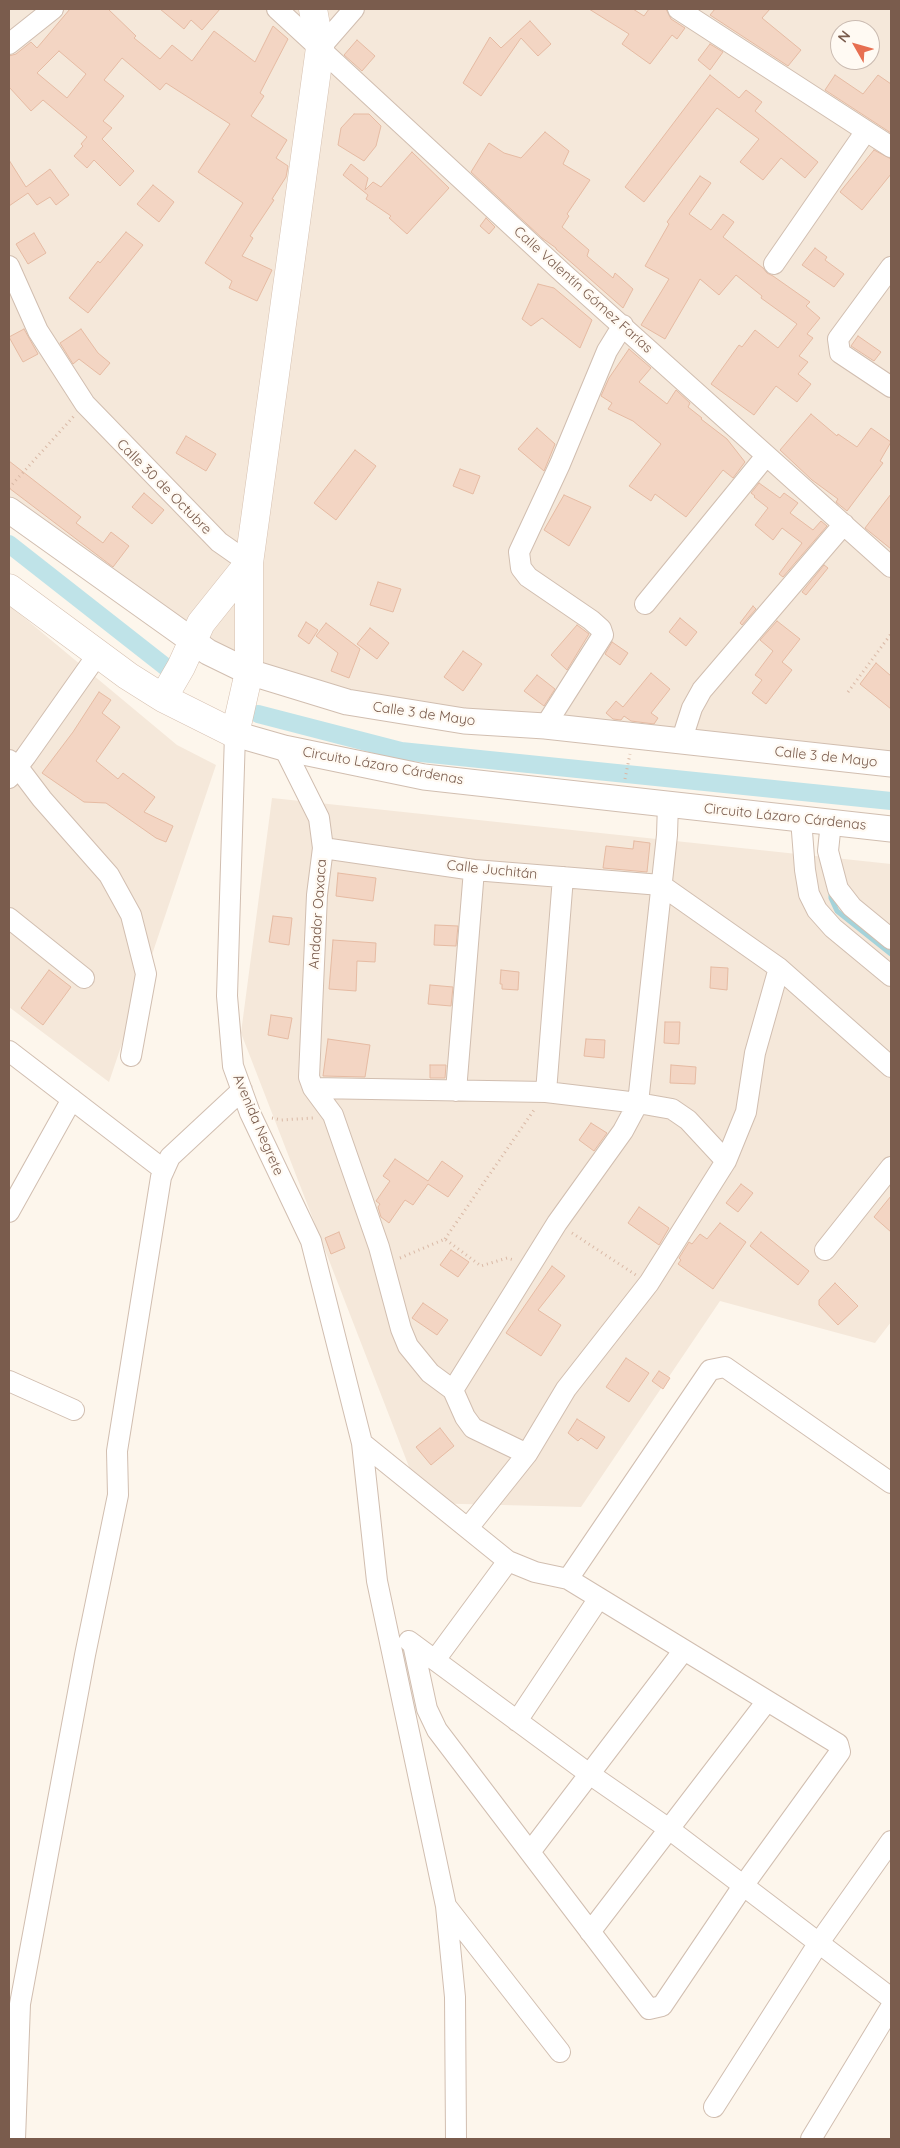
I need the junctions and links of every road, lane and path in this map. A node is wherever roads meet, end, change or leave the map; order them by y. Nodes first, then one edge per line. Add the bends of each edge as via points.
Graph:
1 (53, 9) edge
2 (277, 9) edge
3 (313, 9) edge
4 (354, 9) edge
5 (678, 9) edge
6 (9, 44) edge
7 (320, 48) junction
8 (866, 130) junction
9 (891, 146) edge
10 (774, 264) dead end
11 (9, 266) edge
12 (891, 266) edge
13 (623, 325) junction
14 (891, 387) edge
15 (85, 404) junction
16 (766, 456) junction
17 (9, 488) edge
18 (9, 510) edge
19 (844, 524) junction
20 (249, 563) junction
21 (891, 567) edge
22 (9, 588) edge
23 (645, 604) dead end
24 (891, 634) edge
25 (192, 643) junction
26 (98, 654) junction
27 (250, 672) junction
28 (848, 692) dead end
29 (163, 698) junction
30 (544, 726) junction
31 (235, 734) junction
32 (681, 742) junction
33 (284, 748) junction
34 (891, 764) edge
35 (628, 766) dead end
36 (12, 768) edge
37 (623, 786) dead end
38 (668, 804) junction
39 (801, 819) junction
40 (831, 822) junction
41 (891, 829) edge
42 (323, 848) junction
43 (474, 870) junction
44 (563, 877) junction
45 (661, 885) junction
46 (9, 918) edge
47 (891, 939) edge
48 (779, 968) junction
49 (891, 976) edge
50 (84, 978) dead end
51 (9, 1051) edge
52 (131, 1056) dead end
53 (891, 1068) edge
54 (314, 1088) junction
55 (242, 1090) junction
56 (456, 1091) junction
57 (546, 1092) junction
58 (72, 1099) junction
59 (638, 1103) junction
60 (250, 1113) junction
61 (333, 1115) junction
62 (726, 1161) junction
63 (891, 1167) edge
64 (164, 1170) junction
65 (9, 1212) edge
66 (557, 1223) junction
67 (445, 1239) junction
68 (825, 1250) dead end
69 (384, 1265) junction
70 (532, 1265) junction
71 (649, 1283) junction
72 (9, 1381) edge
73 (452, 1390) junction
74 (74, 1410) dead end
75 (362, 1443) junction
76 (527, 1454) junction
77 (891, 1483) edge
78 (468, 1528) junction
79 (508, 1561) junction
80 (568, 1579) junction
81 (599, 1598) junction
82 (386, 1624) junction
83 (413, 1644) junction
84 (684, 1650) junction
85 (435, 1660) junction
86 (767, 1700) junction
87 (517, 1721) junction
88 (588, 1773) junction
89 (669, 1829) junction
90 (891, 1841) edge
91 (530, 1852) junction
92 (743, 1886) junction
93 (446, 1906) junction
94 (590, 1932) junction
95 (818, 1944) junction
96 (891, 1998) edge
97 (891, 2007) edge
98 (560, 2052) dead end
99 (714, 2107) dead end
100 (15, 2139) edge
101 (456, 2139) edge
102 (812, 2139) edge

1 - 6 street
2 - 7 street, Calle Valentín Gómez Farías
3 - 7 main road
4 - 7 street
5 - 8 street
7 - 13 street, Calle Valentín Gómez Farías
7 - 20 main road
8 - 9 street
8 - 10 street
11 - 15 street, Calle 30 de Octubre via 38,331
12 - 14 street via 838,339 840,353
13 - 16 street, Calle Valentín Gómez Farías
13 - 30 street via 607,351 519,552 521,568 528,577 591,620 603,635
15 - 17 path
15 - 20 street, Calle 30 de Octubre via 212,535
16 - 19 street, Calle Valentín Gómez Farías
16 - 23 street
18 - 25 street, Calle 3 de Mayo
19 - 21 street, Calle Valentín Gómez Farías
19 - 32 street via 702,690 692,708
20 - 25 main road via 201,623
20 - 27 main road
22 - 26 main road, Circuito Lázaro Cárdenas
24 - 28 path
25 - 27 street, Calle 3 de Mayo
25 - 29 main road
26 - 29 main road, Circuito Lázaro Cárdenas
26 - 36 street via 26,756
27 - 30 street, Calle 3 de Mayo via 347,702 464,721
27 - 31 main road
29 - 31 main road, Circuito Lázaro Cárdenas
30 - 32 street, Calle 3 de Mayo
31 - 33 street, Circuito Lázaro Cárdenas
31 - 55 street, Avenida Negrete via 227,996 233,1066
32 - 34 street, Calle 3 de Mayo
33 - 38 street, Circuito Lázaro Cárdenas via 424,777
33 - 42 street, Andador Oaxaca via 319,818
35 - 37 path
36 - 52 street via 109,875 131,915 146,974
38 - 39 street, Circuito Lázaro Cárdenas
38 - 45 street
39 - 40 street, Circuito Lázaro Cárdenas
39 - 49 street via 805,870 817,910 833,928
40 - 41 street, Circuito Lázaro Cárdenas
40 - 47 street via 828,851 838,889 852,907
42 - 43 street, Calle Juchitán
42 - 54 street, Andador Oaxaca via 317,895 309,1077
43 - 44 street, Calle Juchitán
43 - 56 street
44 - 45 street, Calle Juchitán
44 - 57 street
45 - 48 street
45 - 59 street
46 - 50 street
48 - 53 street
48 - 62 street via 755,1053 746,1112
51 - 58 street
54 - 56 street
54 - 61 street
55 - 60 street, Avenida Negrete
55 - 64 street via 170,1158
56 - 57 street
57 - 59 street
57 - 67 path
58 - 64 street
58 - 65 street
59 - 62 street via 672,1109 688,1120
59 - 66 street via 624,1131
60 - 61 path via 281,1120
60 - 75 street, Avenida Negrete via 311,1241
61 - 69 street
62 - 71 street
63 - 68 street
64 - 100 street via 117,1451 118,1495 20,2004
66 - 70 street
66 - 71 path
67 - 69 path
67 - 70 path via 480,1266 507,1258
69 - 73 street via 408,1346 430,1373
70 - 73 street
71 - 76 street via 566,1388
72 - 74 street
73 - 76 street via 473,1428
75 - 78 street
75 - 82 street, Avenida Negrete via 377,1581
76 - 78 street
77 - 80 street via 725,1367 710,1370
78 - 79 street
79 - 80 street via 535,1572
79 - 85 street
80 - 81 street
81 - 84 street
81 - 87 street
82 - 83 street
82 - 93 street, Avenida Negrete
83 - 85 street
83 - 91 street via 427,1709 437,1730
84 - 86 street
84 - 88 street
85 - 87 street
86 - 89 street
86 - 92 street via 838,1744 840,1752
87 - 88 street
88 - 89 street
88 - 91 street
89 - 92 street
89 - 94 street
90 - 95 street
91 - 94 street
92 - 94 street via 662,2006 649,2008
92 - 95 street
93 - 98 street
93 - 101 street, Avenida Negrete via 455,1997
95 - 96 street
95 - 99 street
97 - 102 street

